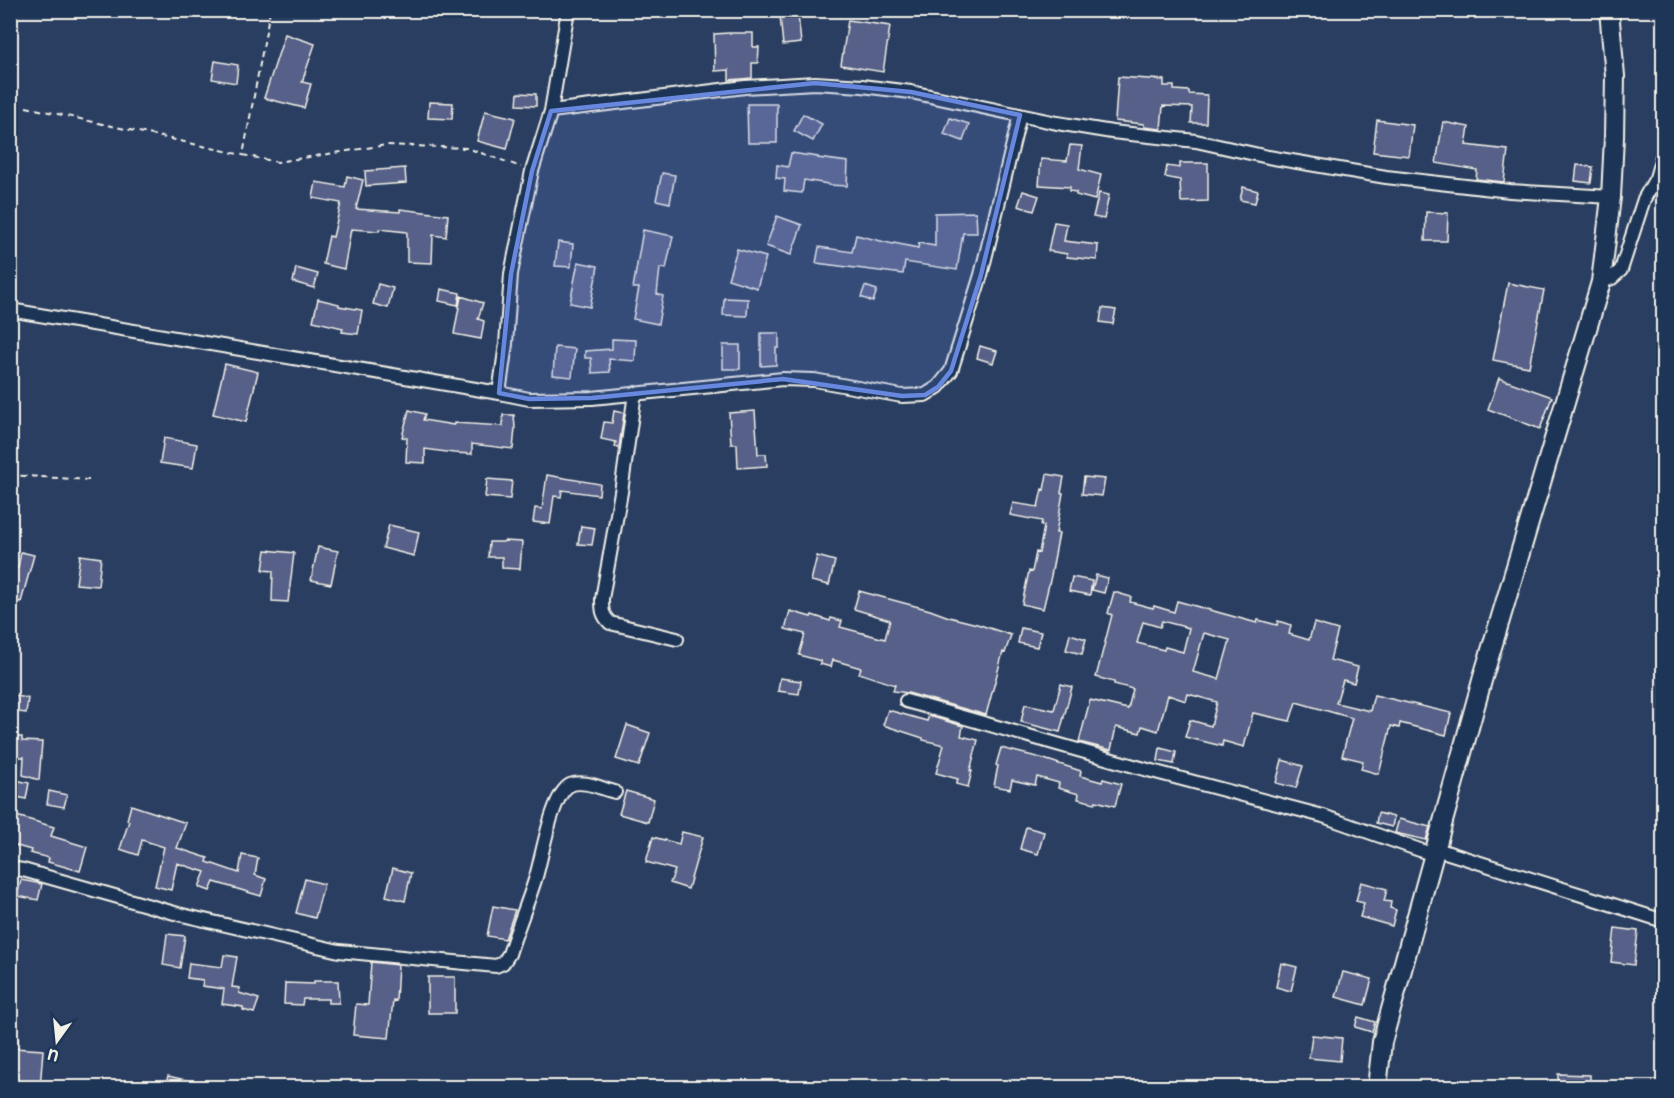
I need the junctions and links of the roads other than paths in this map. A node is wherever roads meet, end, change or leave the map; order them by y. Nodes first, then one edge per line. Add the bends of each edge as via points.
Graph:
1 (568, 10) edge
2 (1609, 10) edge
3 (551, 111) junction
4 (1020, 115) junction
5 (1664, 150) edge
6 (1660, 178) edge
7 (1611, 197) junction
8 (1601, 282) junction
9 (10, 310) edge
10 (499, 393) junction
11 (635, 393) junction
12 (677, 639) dead end
13 (906, 701) dead end
14 (615, 792) dead end
15 (1435, 852) junction
16 (10, 868) edge
17 (1664, 921) edge
18 (1377, 1088) edge

1 - 3 street
2 - 7 street via 1615,76
3 - 4 street via 745,87 815,83 911,92
3 - 10 street via 532,171 512,274
4 - 7 street via 1112,132 1196,141 1386,177 1510,192
4 - 11 street via 981,275 951,371 938,387 925,395 902,396 814,380 783,379
5 - 6 street
6 - 8 street via 1644,199 1621,270
7 - 8 street
8 - 15 street
9 - 10 street
10 - 11 street via 550,400
11 - 12 street via 602,610 610,623
13 - 15 street via 1126,765 1323,816
14 - 16 street via 584,783 561,792 509,954 504,963 496,966 339,951 178,914
15 - 17 street
15 - 18 street via 1382,1042

